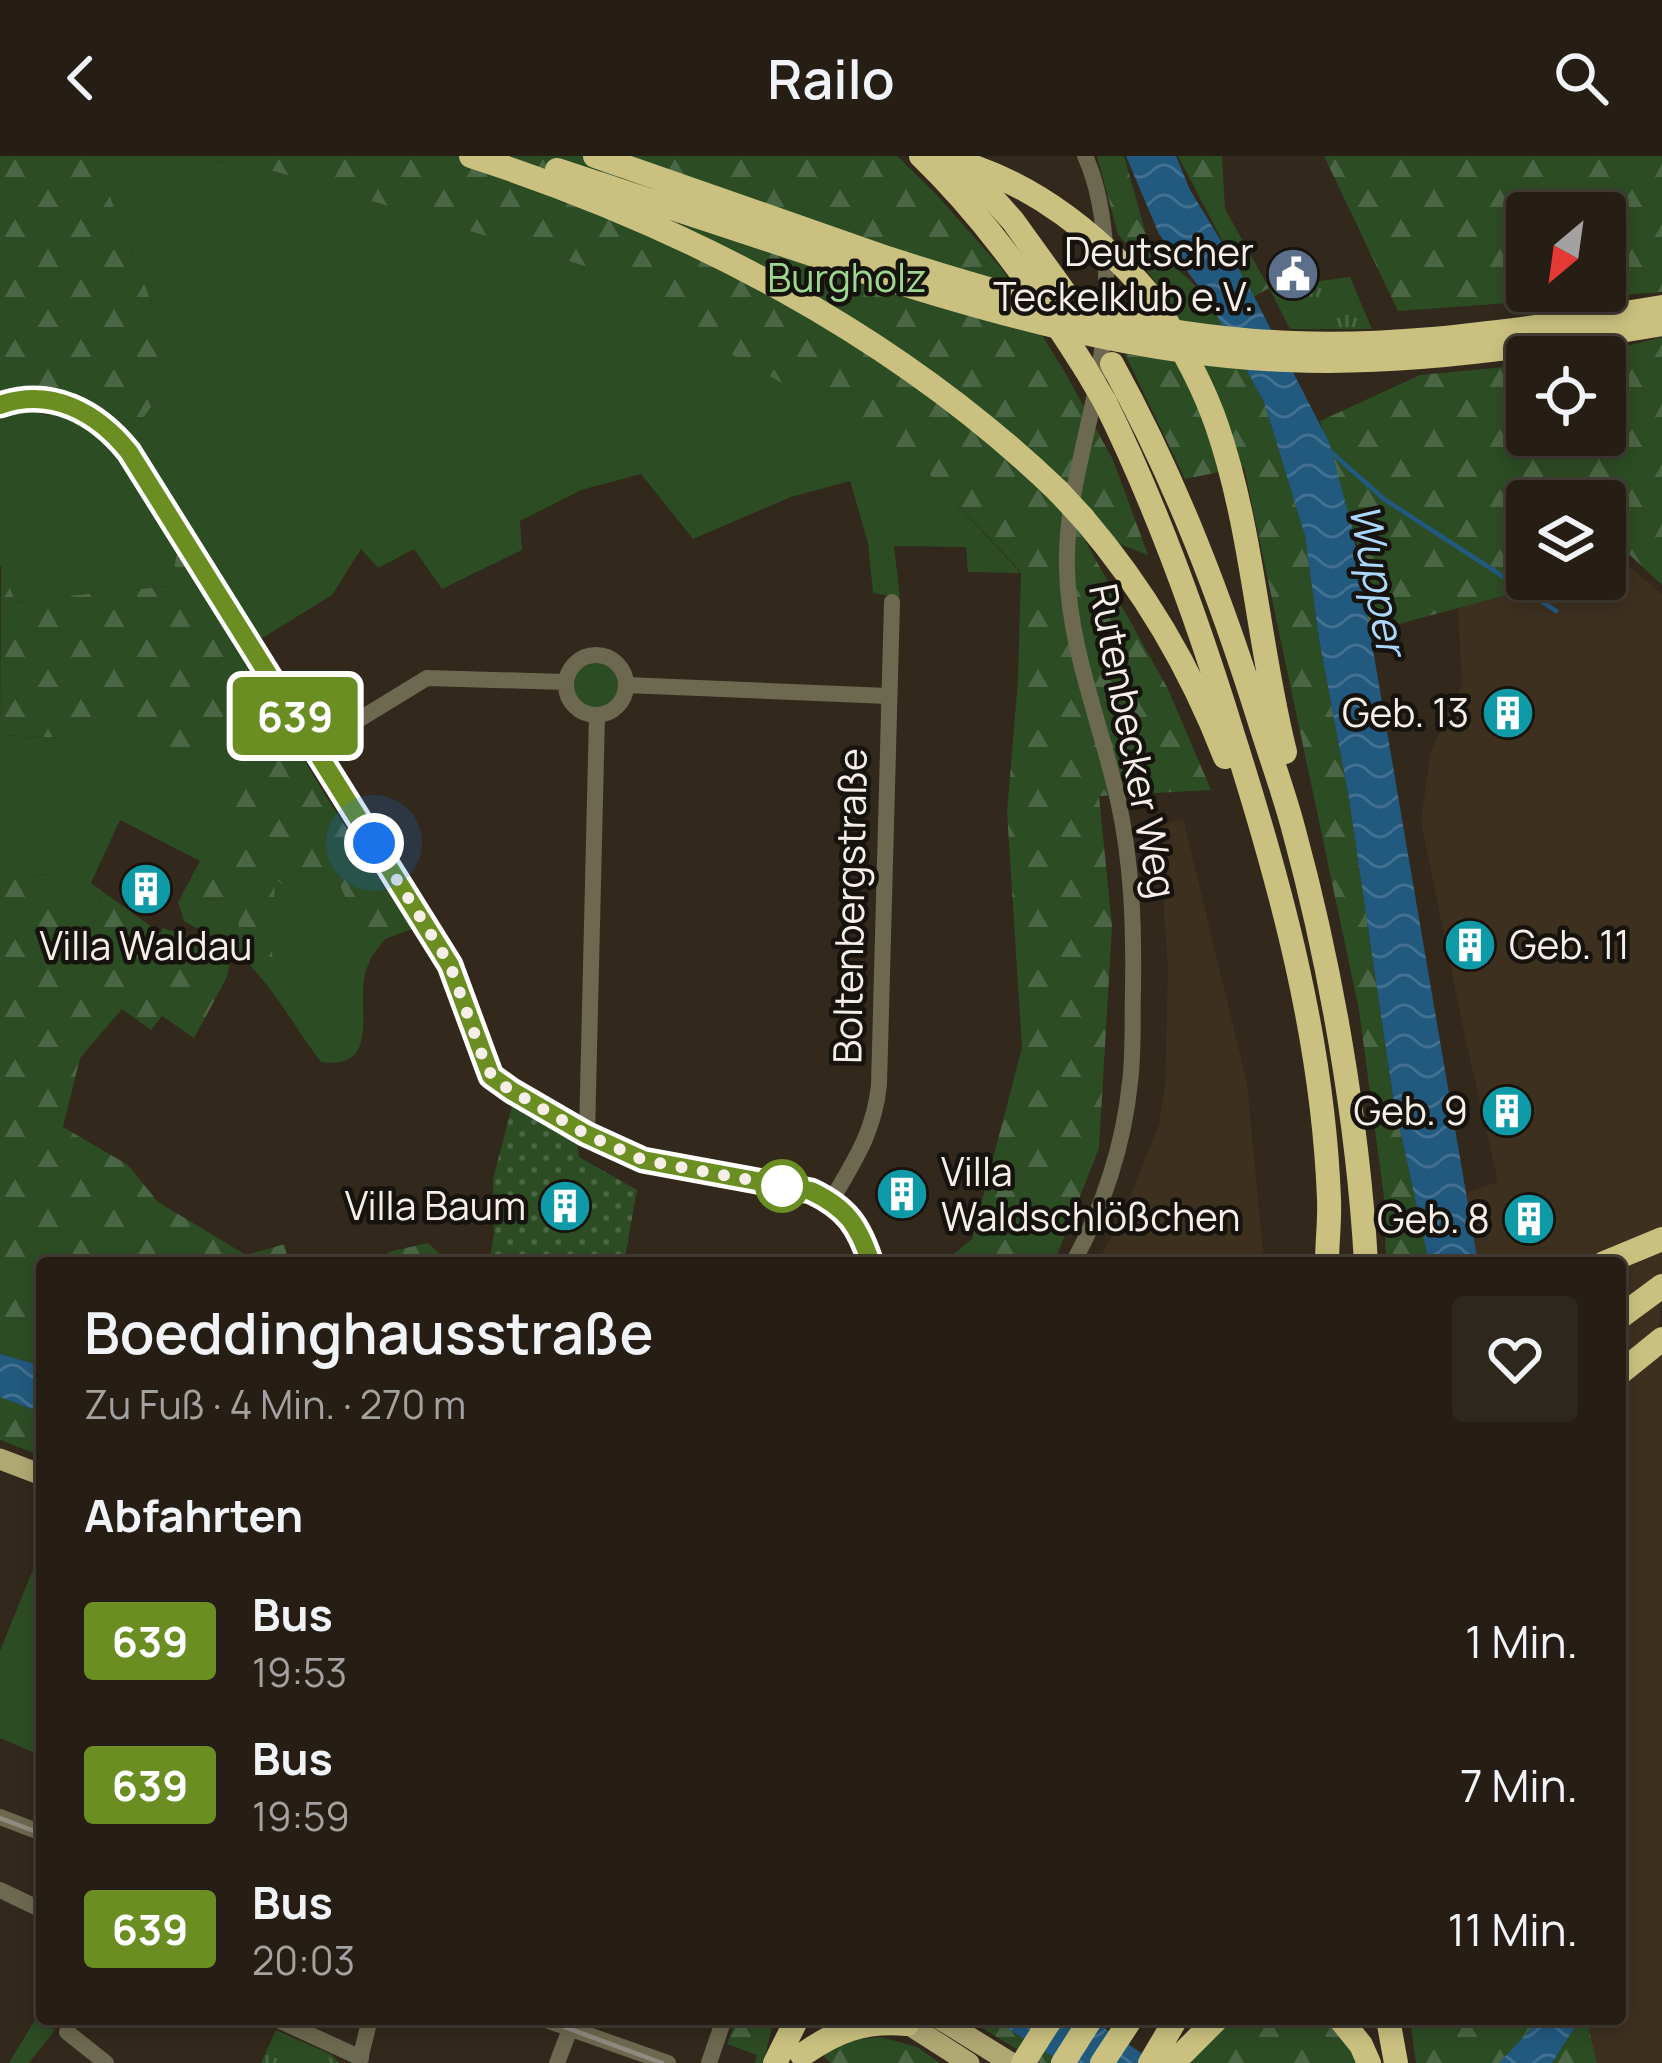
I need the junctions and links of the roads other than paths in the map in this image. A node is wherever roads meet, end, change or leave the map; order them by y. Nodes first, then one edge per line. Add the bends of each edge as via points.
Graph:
1 (471, 156) edge
2 (515, 156) edge
3 (595, 156) edge
4 (921, 156) edge
5 (935, 156) edge
6 (955, 156) edge
7 (1085, 156) edge
8 (887, 268) junction
9 (1662, 307) edge
10 (1662, 324) edge
11 (1559, 333) junction
12 (0, 405) edge
13 (892, 602) dead end
14 (566, 682) junction
15 (627, 685) junction
16 (888, 696) junction
17 (597, 715) junction
18 (314, 747) junction
19 (1294, 831) junction
20 (586, 1134) junction
21 (831, 1201) junction
22 (1662, 1239) edge
23 (869, 1257) edge
24 (1076, 1257) edge
25 (1327, 1257) edge
26 (1327, 1257) edge
27 (1365, 1257) edge
28 (1618, 1257) edge
29 (1662, 1286) edge
30 (1626, 1313) edge
31 (1662, 1339) edge
32 (1626, 1368) edge
33 (0, 1459) edge
34 (36, 1473) edge
35 (0, 1817) edge
36 (36, 1831) edge
37 (0, 1890) edge
38 (36, 1907) edge
39 (288, 2025) edge
40 (369, 2025) edge
41 (559, 2025) edge
42 (722, 2025) edge
43 (781, 2025) edge
44 (794, 2025) edge
45 (816, 2025) edge
46 (857, 2025) edge
47 (909, 2025) edge
48 (952, 2025) edge
49 (1043, 2025) edge
50 (1087, 2025) edge
51 (1127, 2025) edge
52 (1206, 2025) edge
53 (1345, 2025) edge
54 (1393, 2025) edge
55 (570, 2029) junction
56 (67, 2032) dead end
57 (1174, 2043) edge
58 (1017, 2056) edge
59 (799, 2059) edge
60 (360, 2060) edge
61 (106, 2063) edge
62 (557, 2063) edge
63 (668, 2063) edge
64 (709, 2063) edge
65 (774, 2063) edge
66 (969, 2063) edge
67 (1063, 2063) edge
68 (1102, 2063) edge
69 (1150, 2063) edge
70 (1369, 2063) edge
71 (1397, 2063) edge

1 - 25 highway, bridge via 649,224 880,348 998,434 1131,578 1208,712 1262,868 1313,1106
2 - 8 highway
3 - 8 highway
4 - 26 highway, bridge via 1034,289 1105,402 1158,518 1214,674 1299,968 1322,1108
5 - 19 highway, bridge via 1021,187 1093,235 1155,302 1191,365 1217,426 1251,563 1298,799
6 - 19 highway via 1090,327 1158,452 1207,567
7 - 24 street, Rutenbecker Weg via 1102,223 1104,313 1066,567 1080,665 1119,803 1134,921 1131,1080 1096,1216
8 - 11 highway, bridge via 1074,331 1221,356 1375,361
9 - 11 highway
10 - 11 highway
12 - 18 street via 52,400 116,435
13 - 16 street, Boltenbergstraße
14 - 15 street via 582,658 602,655 620,665
14 - 17 street via 574,706
14 - 18 street via 427,678
15 - 16 street
15 - 17 street via 614,709
16 - 21 street, Boltenbergstraße via 878,1097 869,1133
17 - 20 street
18 - 20 street via 450,965 491,1076
19 - 27 highway via 1349,1103
20 - 21 street via 647,1162
21 - 23 street via 859,1230
22 - 28 highway
29 - 30 highway
31 - 32 highway
33 - 34 main road
35 - 36 street
37 - 38 street
39 - 60 street
40 - 60 street
41 - 55 street
42 - 64 street
43 - 65 highway
44 - 65 highway
45 - 59 highway
46 - 59 highway
47 - 66 main road
48 - 58 main road
49 - 58 highway
50 - 67 highway
51 - 68 highway
52 - 57 highway
53 - 70 highway
54 - 71 highway
55 - 62 street
55 - 63 street
56 - 61 street
57 - 69 highway

